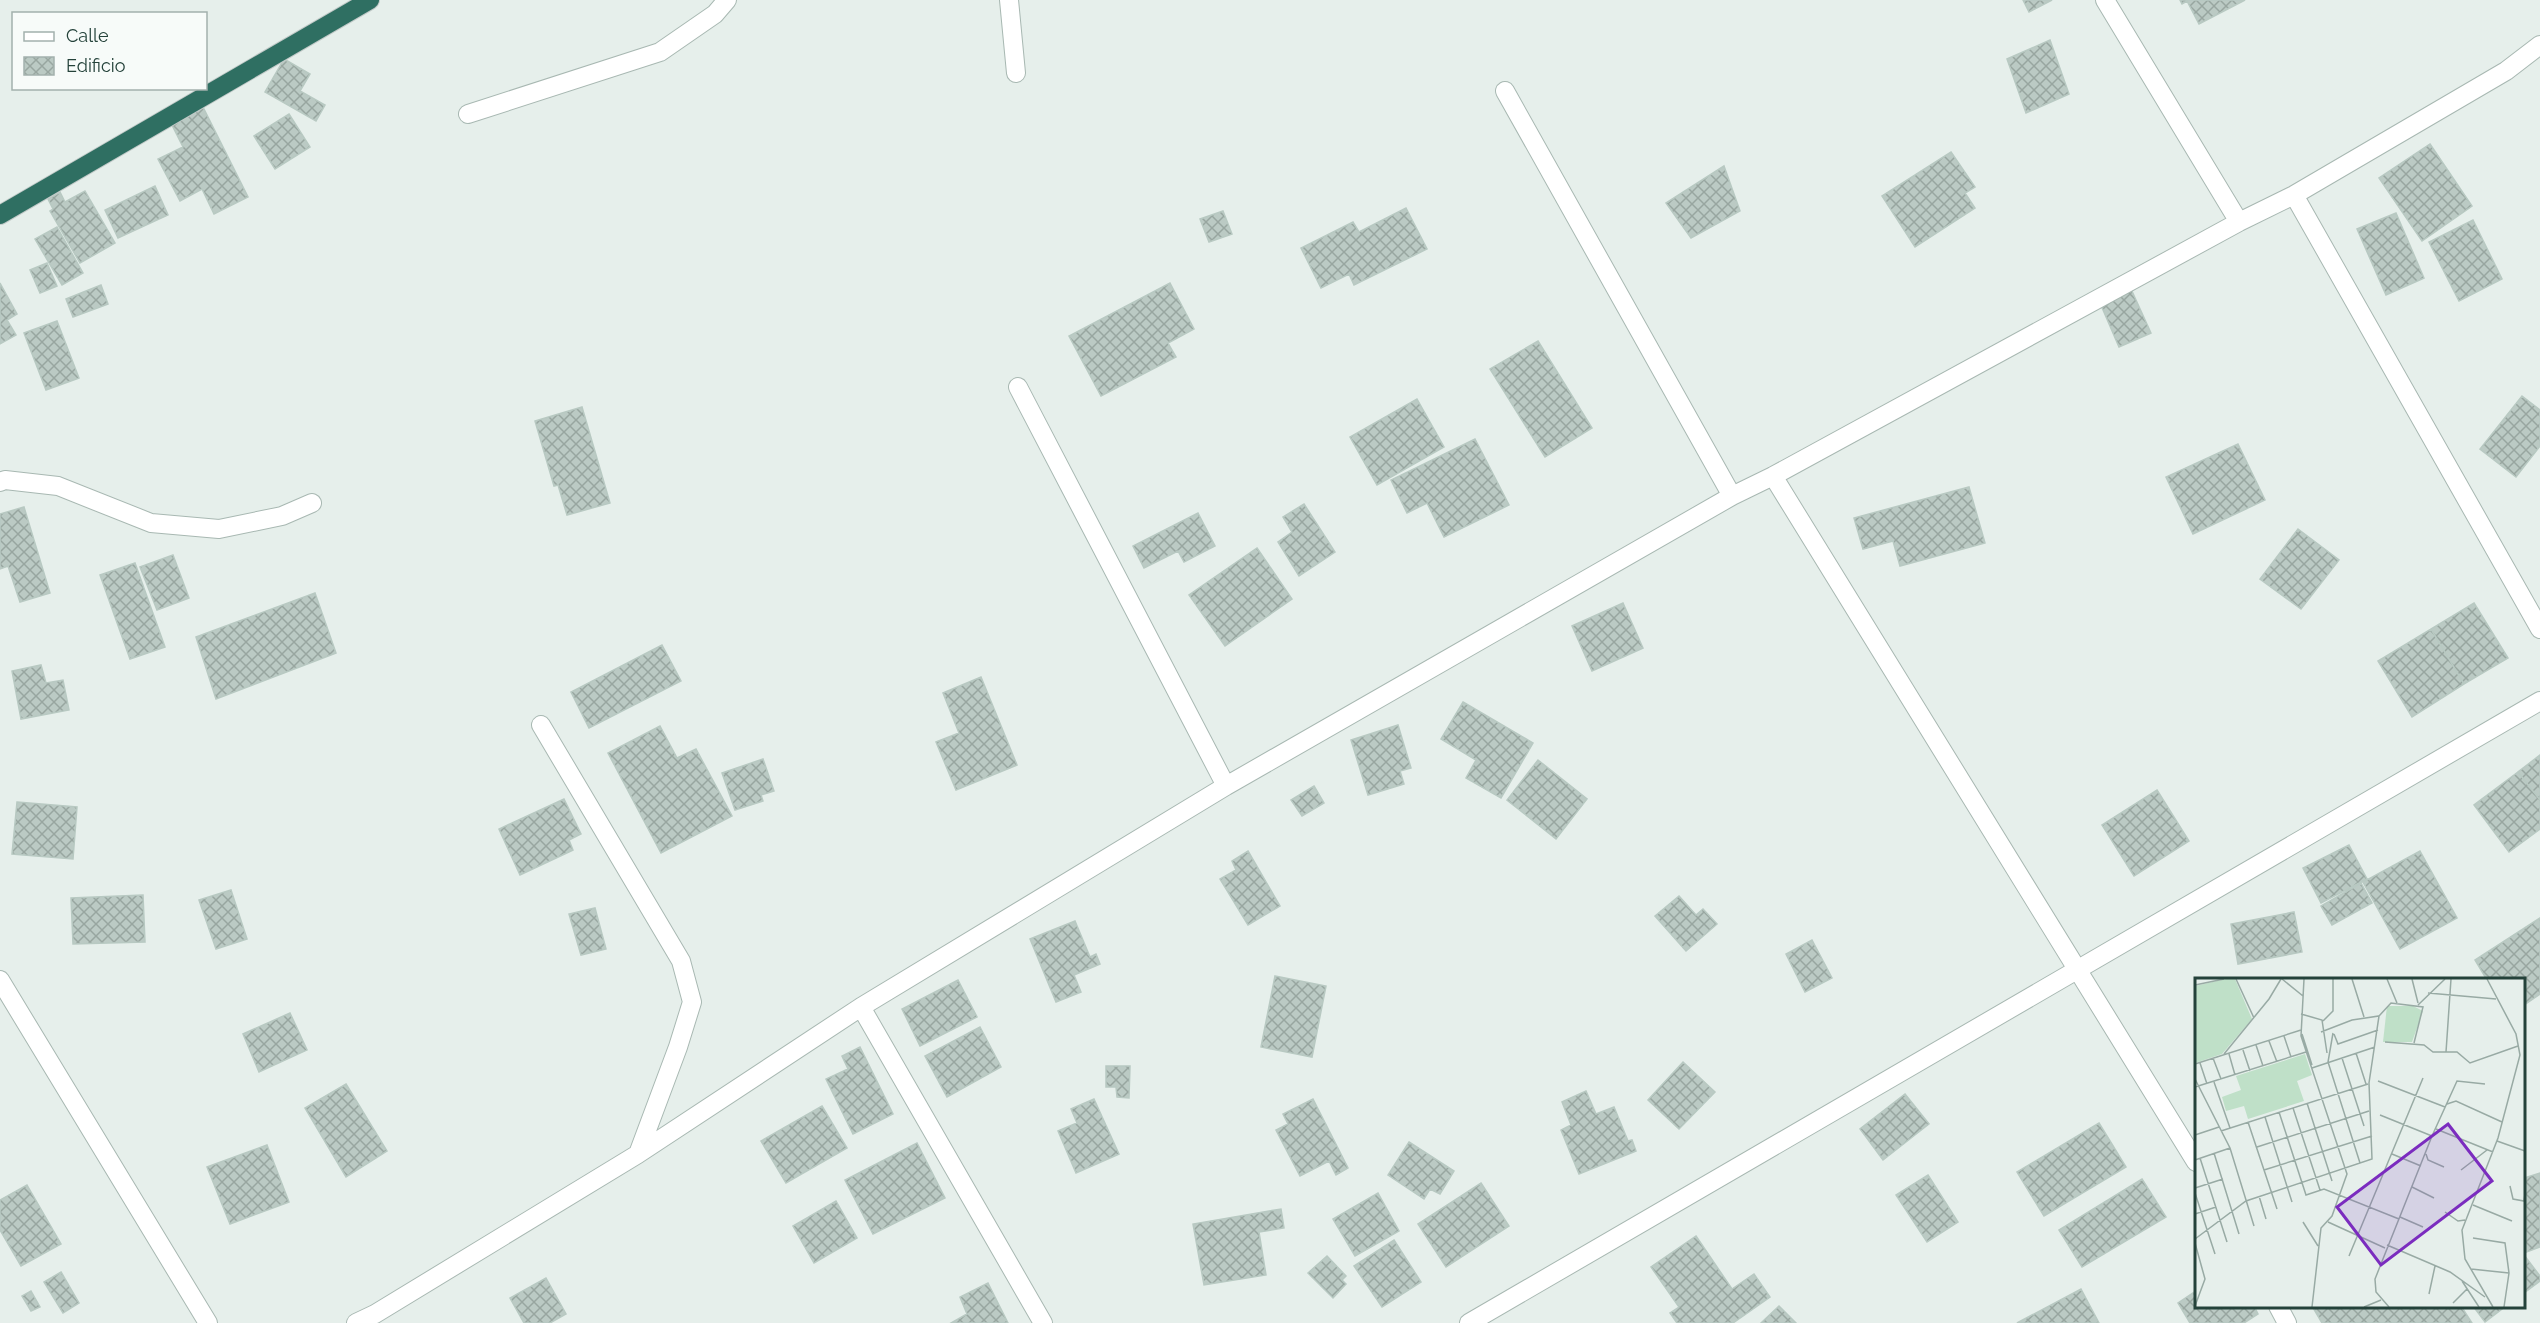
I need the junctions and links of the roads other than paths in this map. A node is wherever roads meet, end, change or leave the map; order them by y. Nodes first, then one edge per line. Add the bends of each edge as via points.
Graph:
1 (370, 0) edge
2 (727, 0) edge
3 (1009, 0) edge
4 (2105, 0) edge
5 (2540, 45) edge
6 (1016, 73) dead end
7 (1505, 91) dead end
8 (468, 114) dead end
9 (2294, 195) junction
10 (0, 215) edge
11 (2239, 222) junction
12 (1018, 387) dead end
13 (1773, 476) junction
14 (0, 482) edge
15 (1732, 496) junction
16 (312, 503) dead end
17 (2540, 629) edge
18 (2540, 701) edge
19 (541, 725) dead end
20 (1226, 786) junction
21 (2078, 969) junction
22 (0, 980) edge
23 (861, 1007) junction
24 (638, 1154) junction
25 (2195, 1160) edge
26 (2279, 1308) edge
27 (378, 1318) edge
28 (208, 1323) edge
29 (356, 1323) edge
30 (1043, 1323) edge
31 (1469, 1323) edge
32 (2287, 1323) edge

1 - 10 highway
2 - 8 street via 715,14 660,52
3 - 6 street
4 - 11 street
5 - 9 street via 2506,71
7 - 15 street
9 - 11 street
9 - 17 street
11 - 13 street
12 - 20 street
13 - 15 street
13 - 21 street
14 - 16 street via 58,486 151,523 219,529 282,516
15 - 20 street
18 - 21 street
19 - 24 street via 681,961 692,1002
20 - 23 street
21 - 25 street
21 - 31 street
22 - 28 street
23 - 24 street
23 - 30 street
24 - 27 street
26 - 32 street
27 - 29 street

